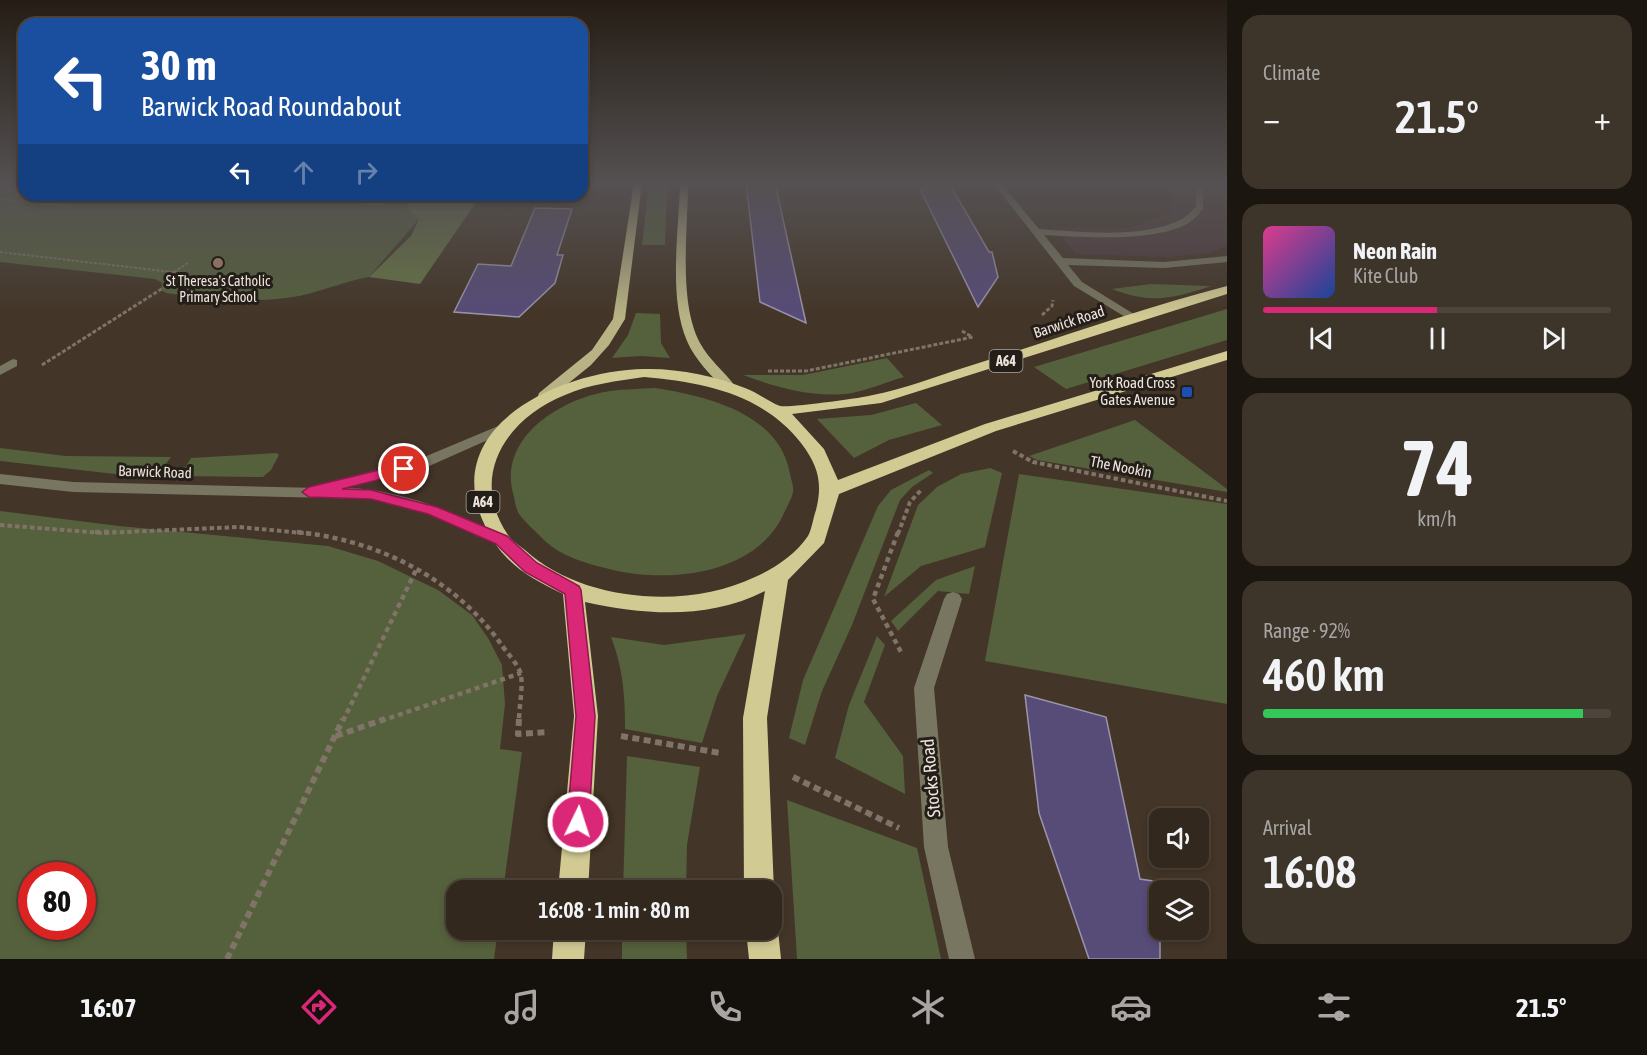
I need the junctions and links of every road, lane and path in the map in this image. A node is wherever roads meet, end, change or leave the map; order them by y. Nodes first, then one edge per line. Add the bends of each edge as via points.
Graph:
1 (632, 228) edge
2 (684, 228) edge
3 (1033, 228) edge
4 (1162, 228) edge
5 (1036, 232) junction
6 (0, 252) edge
7 (1227, 259) edge
8 (1059, 261) junction
9 (188, 263) dead end
10 (173, 273) junction
11 (1085, 289) junction
12 (1227, 290) edge
13 (1136, 319) junction
14 (1034, 320) dead end
15 (962, 331) dead end
16 (982, 334) dead end
17 (971, 337) junction
18 (1227, 355) edge
19 (13, 363) dead end
20 (39, 366) dead end
21 (761, 370) dead end
22 (0, 371) edge
23 (729, 386) junction
24 (544, 396) junction
25 (780, 411) junction
26 (503, 428) junction
27 (1012, 451) dead end
28 (0, 479) edge
29 (926, 485) dead end
30 (831, 490) junction
31 (309, 492) junction
32 (1227, 501) edge
33 (0, 525) edge
34 (501, 540) junction
35 (417, 568) junction
36 (778, 578) junction
37 (573, 590) junction
38 (953, 599) dead end
39 (521, 673) junction
40 (924, 688) junction
41 (584, 730) junction
42 (336, 736) junction
43 (756, 760) junction
44 (936, 847) junction
45 (574, 880) edge
46 (759, 880) edge
47 (569, 940) edge
48 (763, 940) edge
49 (227, 959) edge
50 (568, 959) edge
51 (765, 959) edge
52 (962, 959) edge

1 - 24 main road via 619,318 605,344
2 - 23 main road via 684,310 692,339 705,361
3 - 5 street
4 - 5 street via 1142,235
5 - 8 street
6 - 10 path
7 - 8 street via 1193,265 1145,266
8 - 11 street
9 - 10 path
10 - 20 path via 185,274
11 - 13 street
11 - 14 path via 1062,292
12 - 13 highway, Barwick Road / A64
13 - 25 highway, Barwick Road / A64 via 875,400
15 - 17 path
16 - 17 path
17 - 21 path via 806,371
18 - 30 highway via 1121,391 1013,421 925,451
19 - 22 street
23 - 24 highway, A64 via 687,376 644,373 602,377
23 - 25 highway, A64
24 - 26 highway, A64
25 - 30 highway, A64 via 805,434 823,460
26 - 31 street, Barwick Road via 422,464
26 - 34 highway, A64 via 484,461 482,500
27 - 32 path, The Nookin via 1033,462
28 - 31 street, Barwick Road via 73,487
29 - 40 path via 910,502 873,599
30 - 36 highway, A64 via 823,531 796,565
31 - 34 street, Barwick Road via 371,494 432,510
33 - 35 path via 102,533 239,527 335,536
34 - 37 highway, A64 via 531,568
35 - 39 path via 446,587 486,623
35 - 42 path
36 - 37 highway, A64 via 744,593 705,603 637,605
36 - 43 highway via 755,718
37 - 41 highway via 586,716
38 - 40 street, Stocks Road
39 - 41 path via 518,734
39 - 42 path
40 - 44 street, Stocks Road
41 - 43 path
41 - 45 highway
42 - 49 path
43 - 44 path
43 - 46 highway
44 - 52 street, Stocks Road
47 - 50 highway
48 - 51 highway

